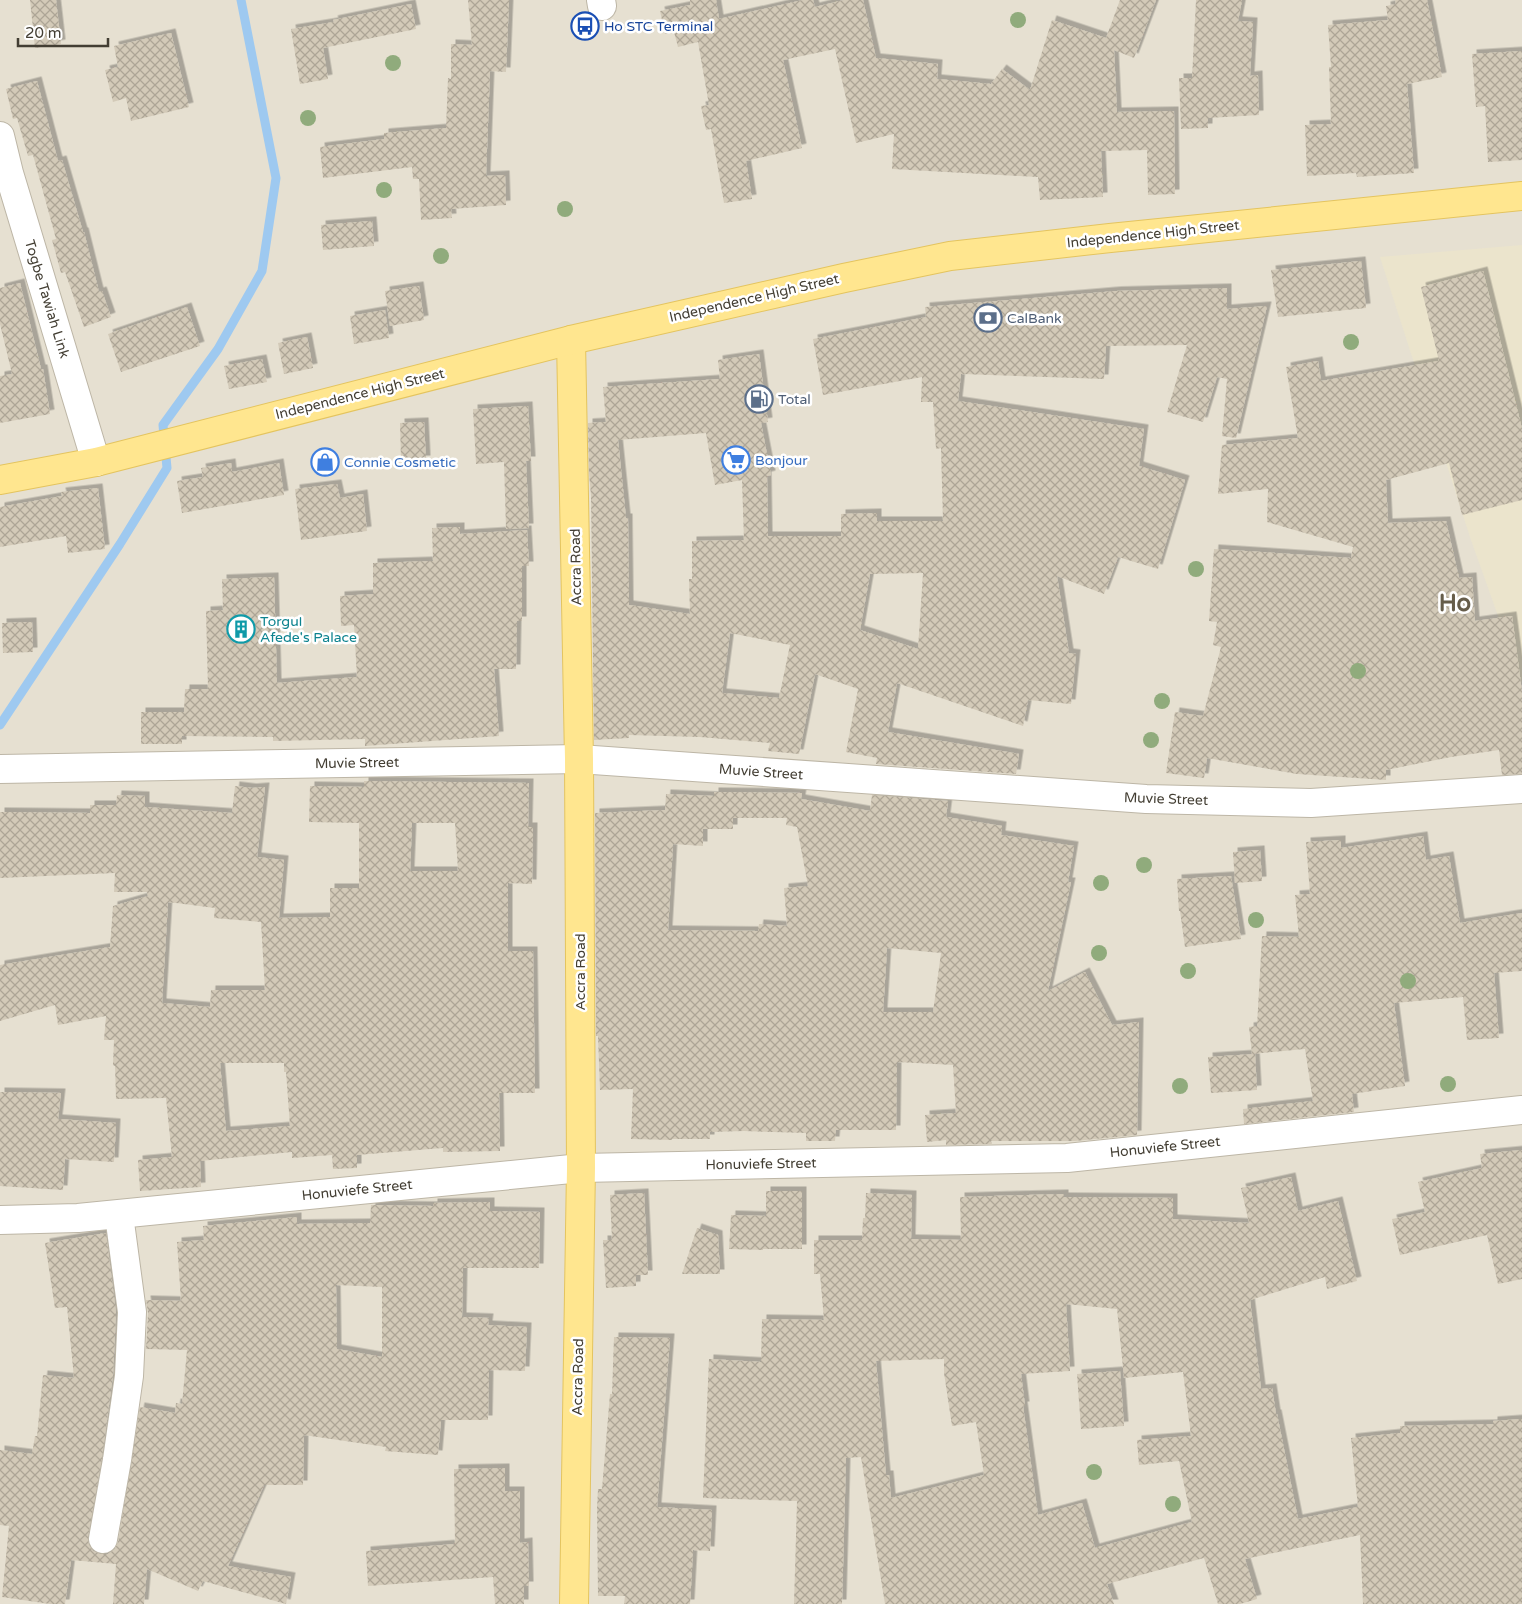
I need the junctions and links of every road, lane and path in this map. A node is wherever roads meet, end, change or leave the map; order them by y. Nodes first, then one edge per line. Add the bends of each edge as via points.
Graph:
1 (0, 136) edge
2 (1522, 196) edge
3 (571, 340) junction
4 (96, 462) junction
5 (0, 480) edge
6 (579, 759) junction
7 (0, 769) edge
8 (1522, 789) edge
9 (1522, 1110) edge
10 (581, 1168) junction
11 (119, 1214) junction
12 (0, 1220) edge
13 (103, 1540) dead end
14 (574, 1604) edge

1 - 4 street, Togbe Tawiah Link
2 - 3 main road, Independence High Street via 950,256
3 - 4 main road, Independence High Street
3 - 6 main road, Accra Road
4 - 5 main road, Independence High Street
6 - 7 street, Muvie Street
6 - 8 street, Muvie Street via 1146,800 1311,803
6 - 10 main road, Accra Road
9 - 10 street, Honuviefe Street via 1067,1158
10 - 11 street, Honuviefe Street
10 - 14 main road, Accra Road
11 - 12 street, Honuviefe Street
11 - 13 street via 132,1312 130,1358

